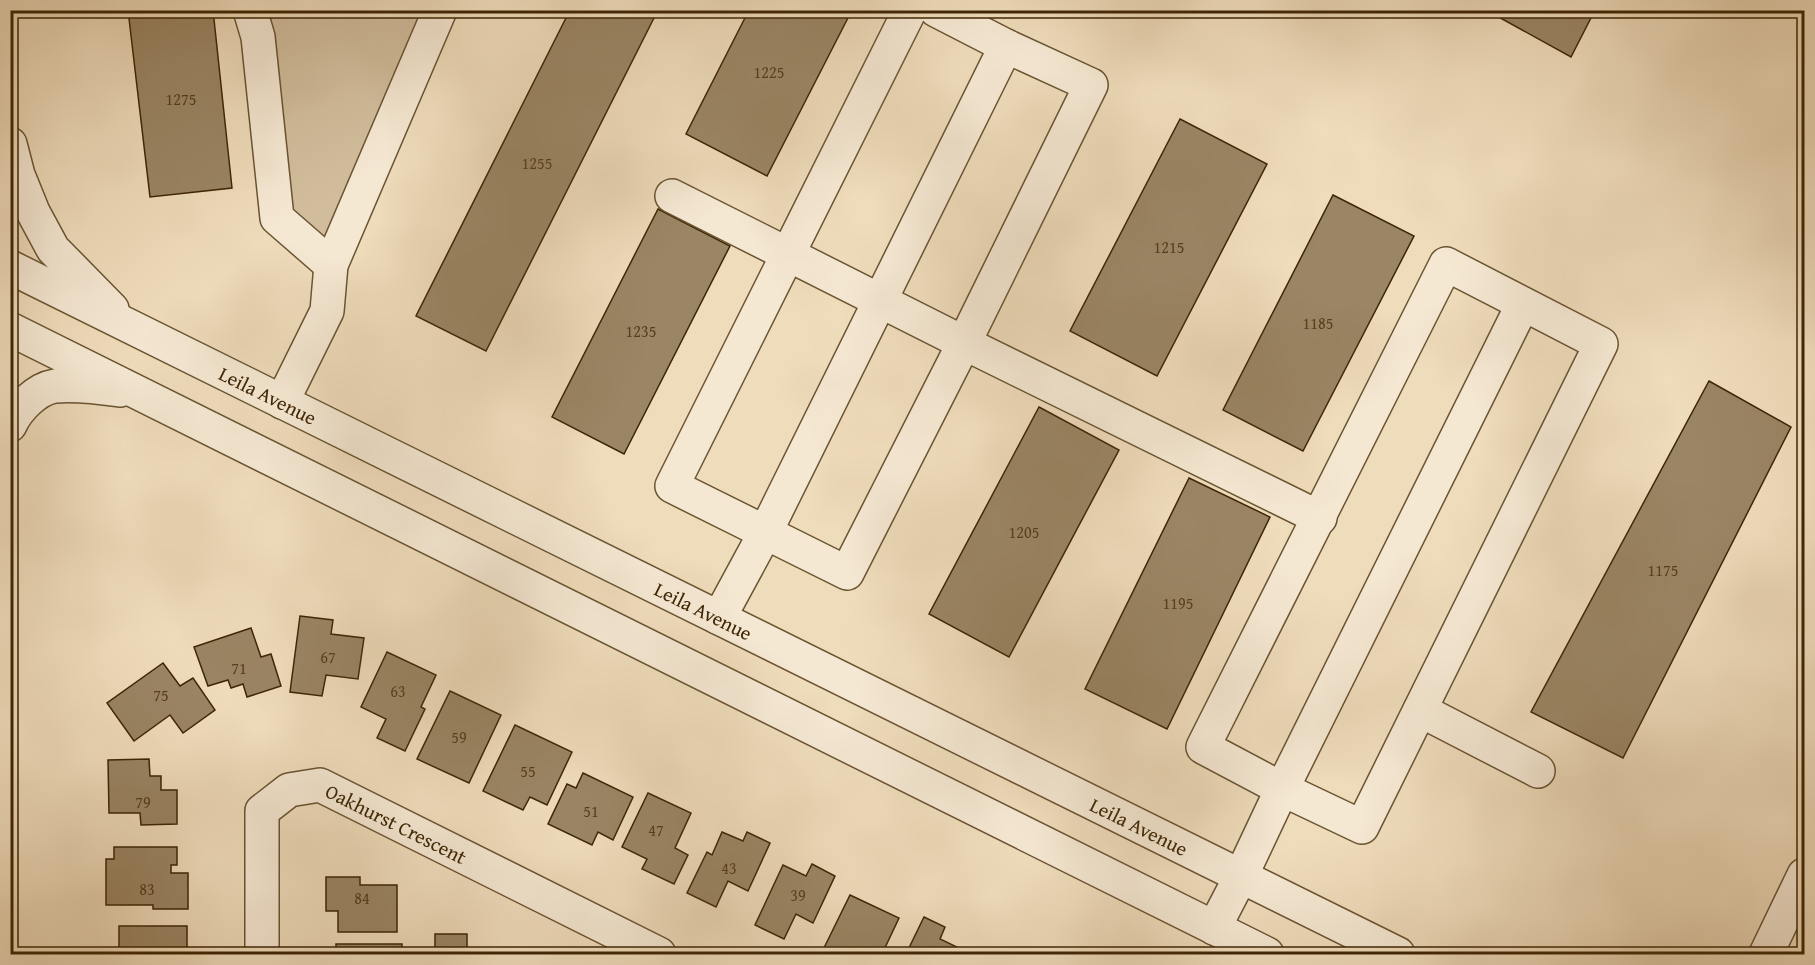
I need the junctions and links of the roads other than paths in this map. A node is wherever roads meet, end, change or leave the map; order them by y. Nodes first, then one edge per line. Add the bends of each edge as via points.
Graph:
1 (250, 10) edge
2 (440, 10) edge
3 (910, 10) edge
4 (936, 10) edge
5 (1006, 46) junction
6 (10, 144) edge
7 (672, 196) dead end
8 (789, 255) junction
9 (331, 265) junction
10 (10, 267) edge
11 (879, 300) junction
12 (1523, 304) junction
13 (125, 324) junction
14 (10, 329) edge
15 (964, 343) junction
16 (140, 393) junction
17 (282, 402) junction
18 (10, 425) edge
19 (1320, 518) junction
20 (765, 533) junction
21 (719, 618) junction
22 (1420, 710) junction
23 (1538, 771) dead end
24 (1281, 789) junction
25 (1804, 875) edge
26 (1241, 876) junction
27 (1214, 928) junction
28 (262, 954) edge
29 (659, 954) edge
30 (1267, 954) edge
31 (1398, 954) edge
32 (1766, 954) edge

1 - 9 street via 258,37 277,218
2 - 9 street
3 - 8 street
4 - 5 street
5 - 11 street
5 - 15 street via 1091,85
6 - 13 street via 33,212 53,249
7 - 8 street
8 - 11 street
8 - 20 street via 672,486
9 - 17 street via 327,311
10 - 13 street, Leila Avenue
11 - 15 street
11 - 20 street
12 - 19 street via 1446,264
12 - 22 street via 1601,344
12 - 24 street
13 - 17 street, Leila Avenue
14 - 16 street
15 - 19 street
15 - 20 street via 847,573
16 - 18 street via 52,386 30,398
16 - 27 street
17 - 21 street, Leila Avenue
19 - 24 street via 1203,747
20 - 21 street
21 - 26 street, Leila Avenue
22 - 23 street
22 - 24 street via 1362,827
24 - 26 street
25 - 32 street
26 - 27 street
26 - 31 street, Leila Avenue
27 - 30 street
28 - 29 street, Oakhurst Crescent via 262,811 289,790 320,785

